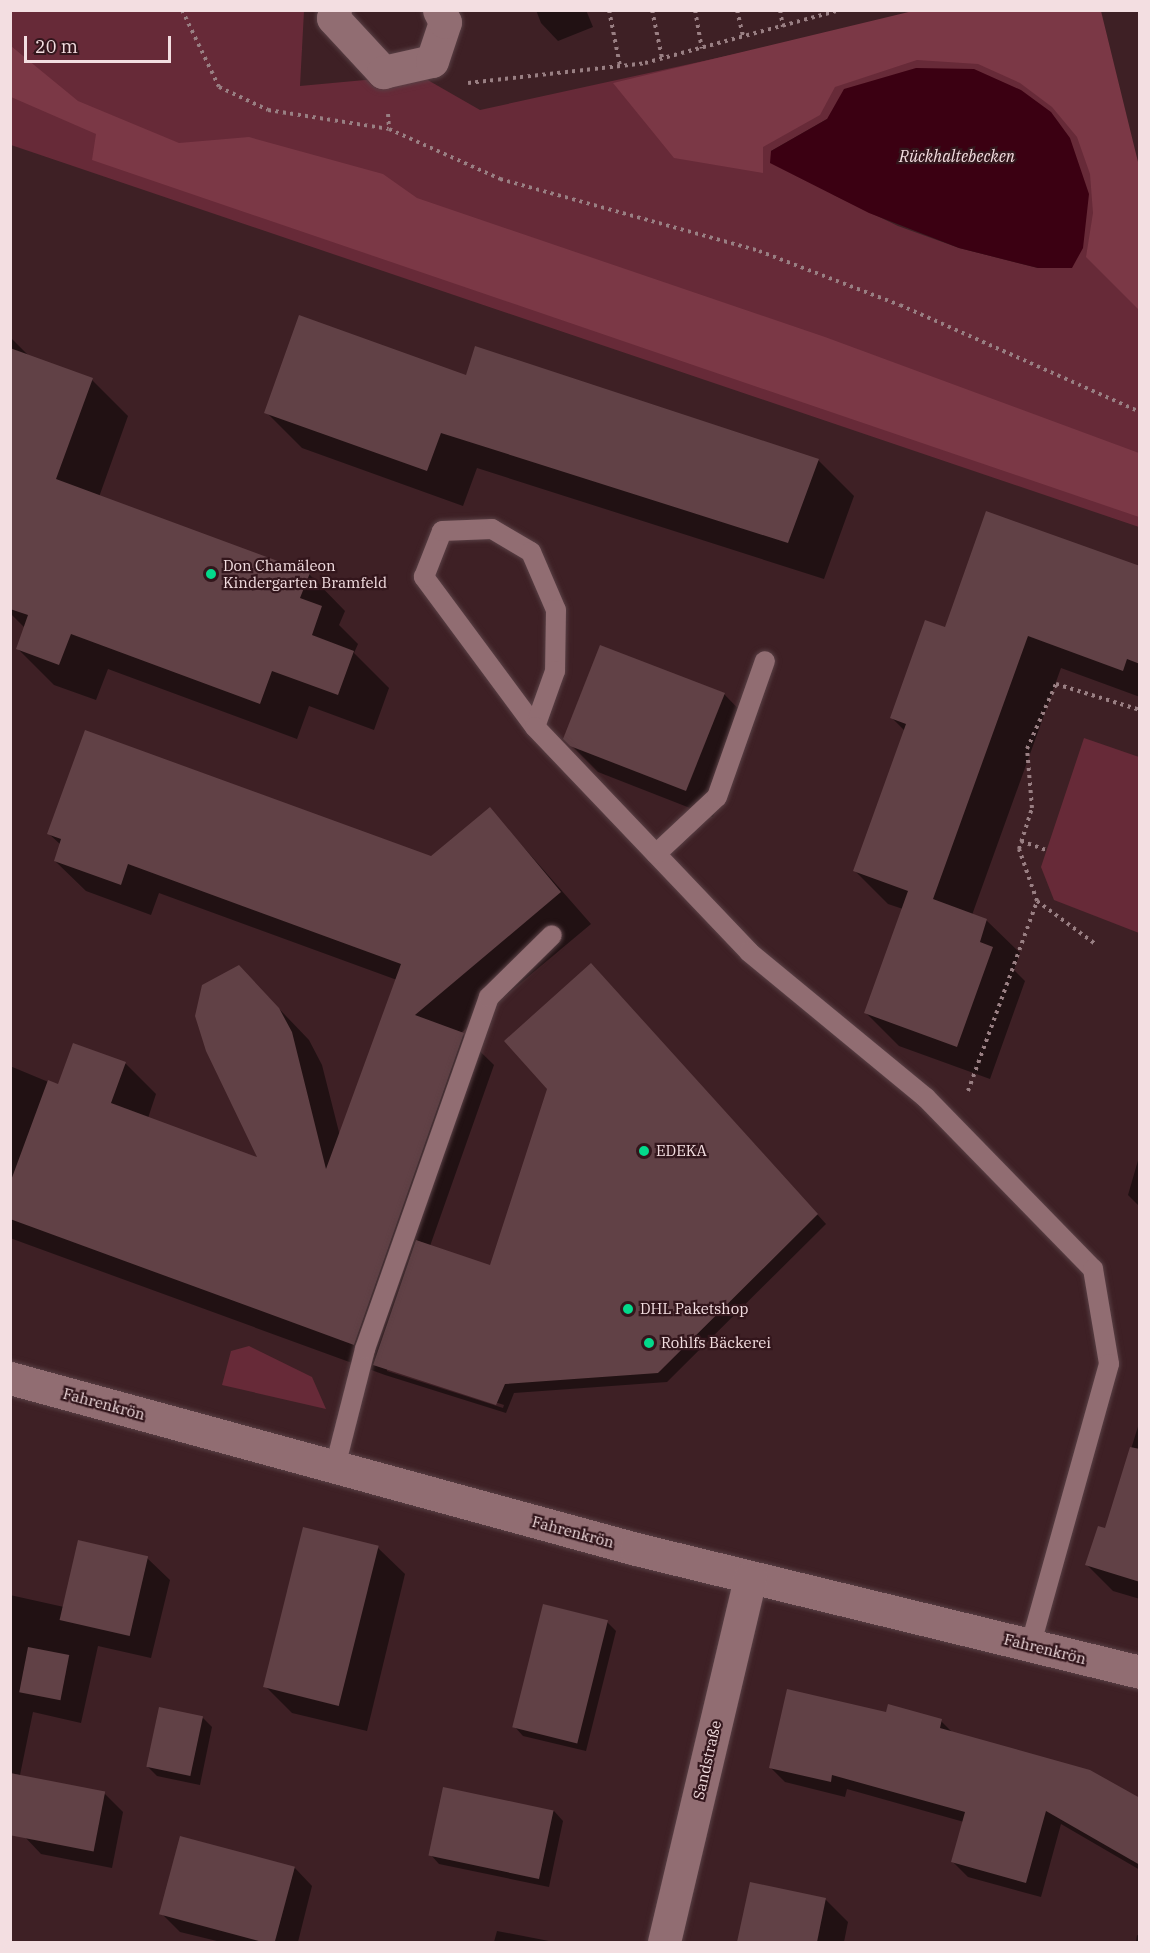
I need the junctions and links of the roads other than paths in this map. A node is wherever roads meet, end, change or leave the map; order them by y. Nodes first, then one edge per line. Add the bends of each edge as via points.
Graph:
1 (334, 10) edge
2 (439, 10) edge
3 (765, 661) dead end
4 (535, 727) junction
5 (656, 854) junction
6 (552, 935) dead end
7 (10, 1378) edge
8 (335, 1467) junction
9 (750, 1578) junction
10 (1030, 1646) junction
11 (1140, 1672) edge
12 (664, 1942) edge

1 - 2 street via 333,18 383,72 432,61 445,22
3 - 5 lane via 717,797
4 - 4 lane via 555,671 556,610 531,552 492,529 442,531 424,577
4 - 5 lane
5 - 10 lane via 749,952 926,1098 1094,1269 1109,1364
6 - 8 lane via 489,997 364,1349
7 - 8 street, Fahrenkrön
8 - 9 street, Fahrenkrön
9 - 10 street, Fahrenkrön
9 - 12 street, Sandstraße
10 - 11 street, Fahrenkrön

